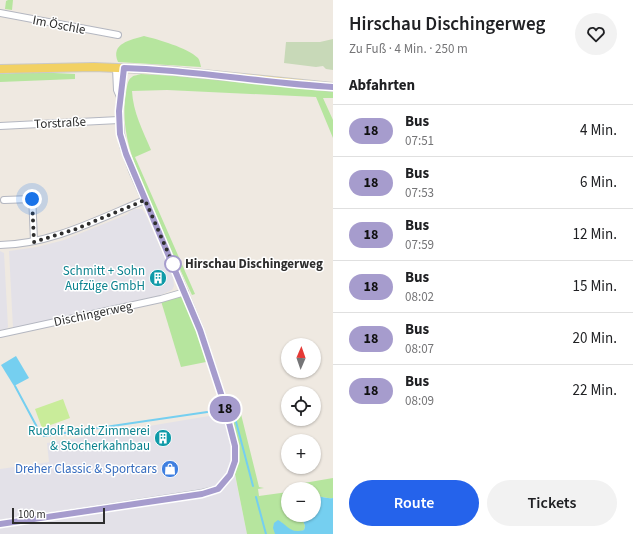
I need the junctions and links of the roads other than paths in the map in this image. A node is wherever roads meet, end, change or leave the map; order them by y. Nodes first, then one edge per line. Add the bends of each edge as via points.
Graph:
1 (0, 14) edge
2 (118, 35) dead end
3 (120, 68) junction
4 (0, 69) edge
5 (333, 87) edge
6 (119, 120) junction
7 (0, 126) edge
8 (4, 200) dead end
9 (145, 200) junction
10 (34, 242) junction
11 (0, 245) edge
12 (185, 292) junction
13 (0, 334) edge
14 (0, 524) edge

1 - 2 street, Im Öschle
3 - 4 main road
3 - 5 main road
3 - 6 street via 117,90 120,97
6 - 7 street, Torstraße
6 - 9 street via 126,154
8 - 10 street via 32,196
9 - 10 street via 76,229
9 - 12 street
10 - 11 street
12 - 13 street, Dischingerweg via 161,300
12 - 14 street via 211,362 235,446 234,466 230,475 218,489 195,495

